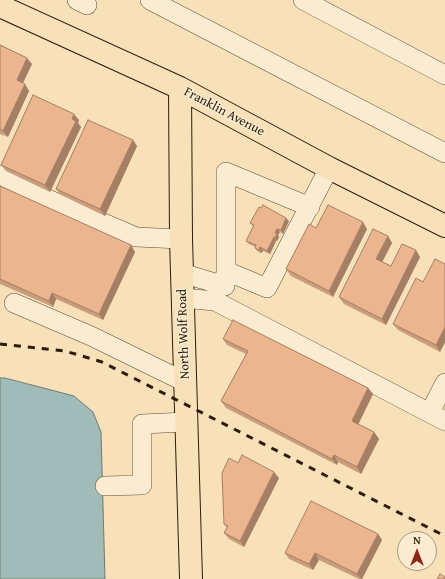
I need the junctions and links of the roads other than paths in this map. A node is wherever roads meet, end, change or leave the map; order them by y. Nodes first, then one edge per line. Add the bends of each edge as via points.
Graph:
1 (150, 0) edge
2 (303, 0) edge
3 (0, 6) edge
4 (445, 75) edge
5 (180, 88) junction
6 (445, 153) edge
7 (329, 168) junction
8 (0, 175) edge
9 (310, 207) junction
10 (445, 226) edge
11 (181, 239) junction
12 (226, 271) junction
13 (182, 273) junction
14 (182, 298) junction
15 (14, 303) dead end
16 (185, 382) junction
17 (445, 383) edge
18 (437, 416) edge
19 (186, 422) junction
20 (105, 486) dead end
21 (191, 579) edge

1 - 6 lane
2 - 4 lane
3 - 5 main road, Franklin Avenue
5 - 7 main road, Franklin Avenue
5 - 11 main road, North Wolf Road
7 - 9 lane
7 - 10 main road, Franklin Avenue
8 - 11 lane via 136,238
9 - 12 lane via 268,288
9 - 12 lane via 226,172
11 - 13 main road, North Wolf Road
12 - 13 lane via 226,286
13 - 14 main road, North Wolf Road
14 - 16 main road, North Wolf Road
14 - 18 lane via 215,301
15 - 16 lane via 91,336
16 - 19 main road, North Wolf Road
17 - 18 lane
19 - 20 lane via 142,424 142,486
19 - 21 main road, North Wolf Road

